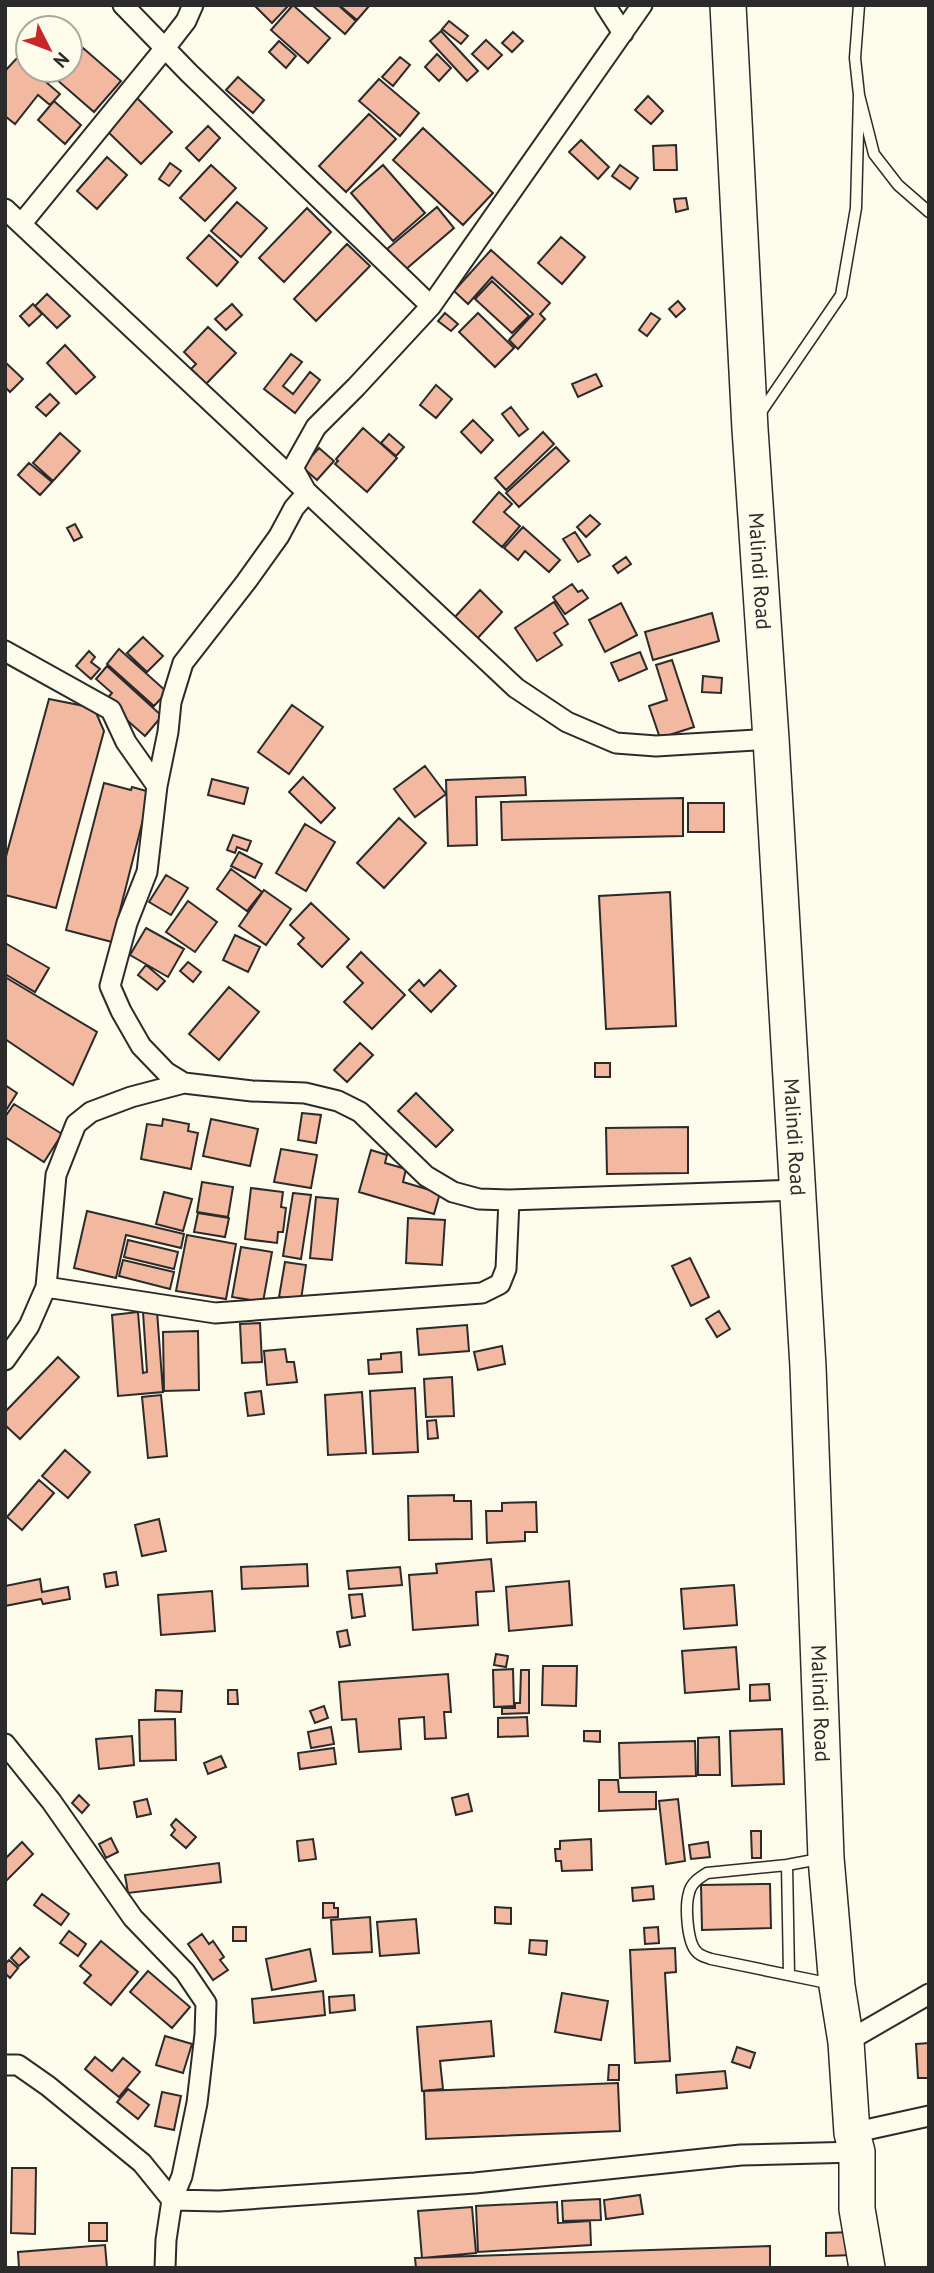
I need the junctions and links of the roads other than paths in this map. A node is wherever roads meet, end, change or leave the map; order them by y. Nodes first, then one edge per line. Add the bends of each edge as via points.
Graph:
1 (123, 5) edge
2 (193, 5) edge
3 (605, 5) edge
4 (642, 5) edge
5 (728, 5) edge
6 (859, 5) edge
7 (623, 33) junction
8 (165, 48) junction
9 (859, 95) junction
10 (5, 209) edge
11 (929, 212) edge
12 (22, 223) junction
13 (431, 306) junction
14 (750, 429) junction
15 (307, 494) junction
16 (5, 652) edge
17 (771, 739) junction
18 (157, 786) junction
19 (184, 1083) junction
20 (797, 1190) junction
21 (509, 1200) junction
22 (46, 1287) junction
23 (5, 1360) edge
24 (5, 1744) edge
25 (826, 1858) junction
26 (787, 1865) junction
27 (789, 1974) junction
28 (837, 1986) junction
29 (929, 1994) edge
30 (845, 2042) junction
31 (5, 2065) edge
32 (929, 2116) edge
33 (854, 2142) junction
34 (172, 2200) junction
35 (165, 2268) edge
36 (867, 2268) edge

1 - 8 street
2 - 8 street
3 - 7 street
4 - 7 street
5 - 14 highway, Malindi Road
6 - 9 lane via 855,58
7 - 13 street
8 - 12 street
8 - 13 street
9 - 11 lane via 874,154 898,185
9 - 14 lane via 856,208 841,295
10 - 12 street
12 - 15 street
13 - 15 street via 316,427 293,468
14 - 17 highway, Malindi Road
15 - 17 street via 516,688 567,722 616,743 656,746
15 - 18 street via 183,663 171,702
16 - 18 street via 111,710 126,742
17 - 20 highway, Malindi Road
18 - 19 street via 147,872 110,986 141,1046
19 - 21 street via 305,1093 338,1101 360,1112 426,1176 453,1192
19 - 22 street via 91,1112 76,1124 56,1175
20 - 21 street
20 - 25 highway, Malindi Road via 814,1473
21 - 22 street via 506,1269 499,1284 482,1293 215,1313
22 - 23 street via 29,1326
24 - 34 street via 133,1918 185,1972 206,2003 197,2104 182,2176
25 - 26 lane
25 - 28 highway, Malindi Road
26 - 27 lane
26 - 27 lane via 707,1873 689,1892 688,1915 691,1944 698,1954
27 - 28 lane
28 - 30 highway, Malindi Road
29 - 30 street
30 - 33 highway, Malindi Road
31 - 34 street via 18,2065 48,2086 142,2163
32 - 33 street
33 - 34 street via 475,2183
33 - 36 highway, Malindi Road via 857,2208
34 - 35 street

